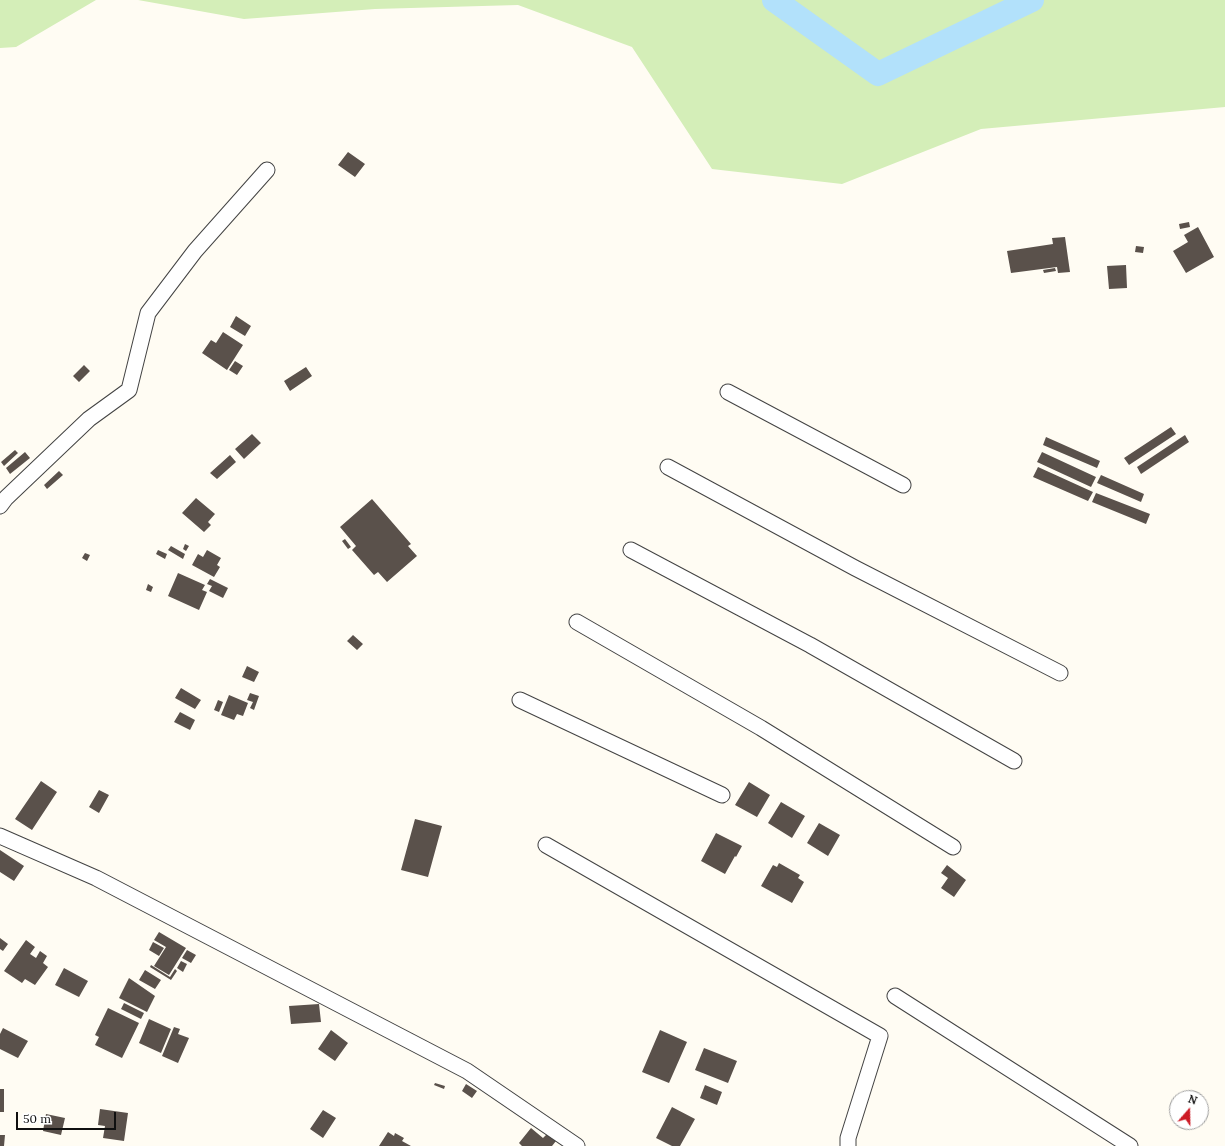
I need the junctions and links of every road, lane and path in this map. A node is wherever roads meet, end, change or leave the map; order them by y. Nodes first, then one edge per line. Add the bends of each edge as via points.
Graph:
1 (267, 170) dead end
2 (728, 392) dead end
3 (668, 467) dead end
4 (903, 485) dead end
5 (0, 506) edge
6 (631, 550) dead end
7 (577, 622) dead end
8 (1060, 674) dead end
9 (520, 700) dead end
10 (1014, 761) dead end
11 (722, 796) dead end
12 (0, 836) edge
13 (546, 845) dead end
14 (953, 847) dead end
15 (895, 996) dead end
16 (577, 1146) edge
17 (848, 1146) edge
18 (1130, 1146) edge

1 - 5 street via 195,251 148,313 129,390 89,419
2 - 4 street
3 - 8 street
6 - 10 street via 810,645
7 - 14 street via 761,728
9 - 11 street
12 - 16 street via 96,878 467,1071
13 - 17 street via 880,1036 848,1138
15 - 18 street

